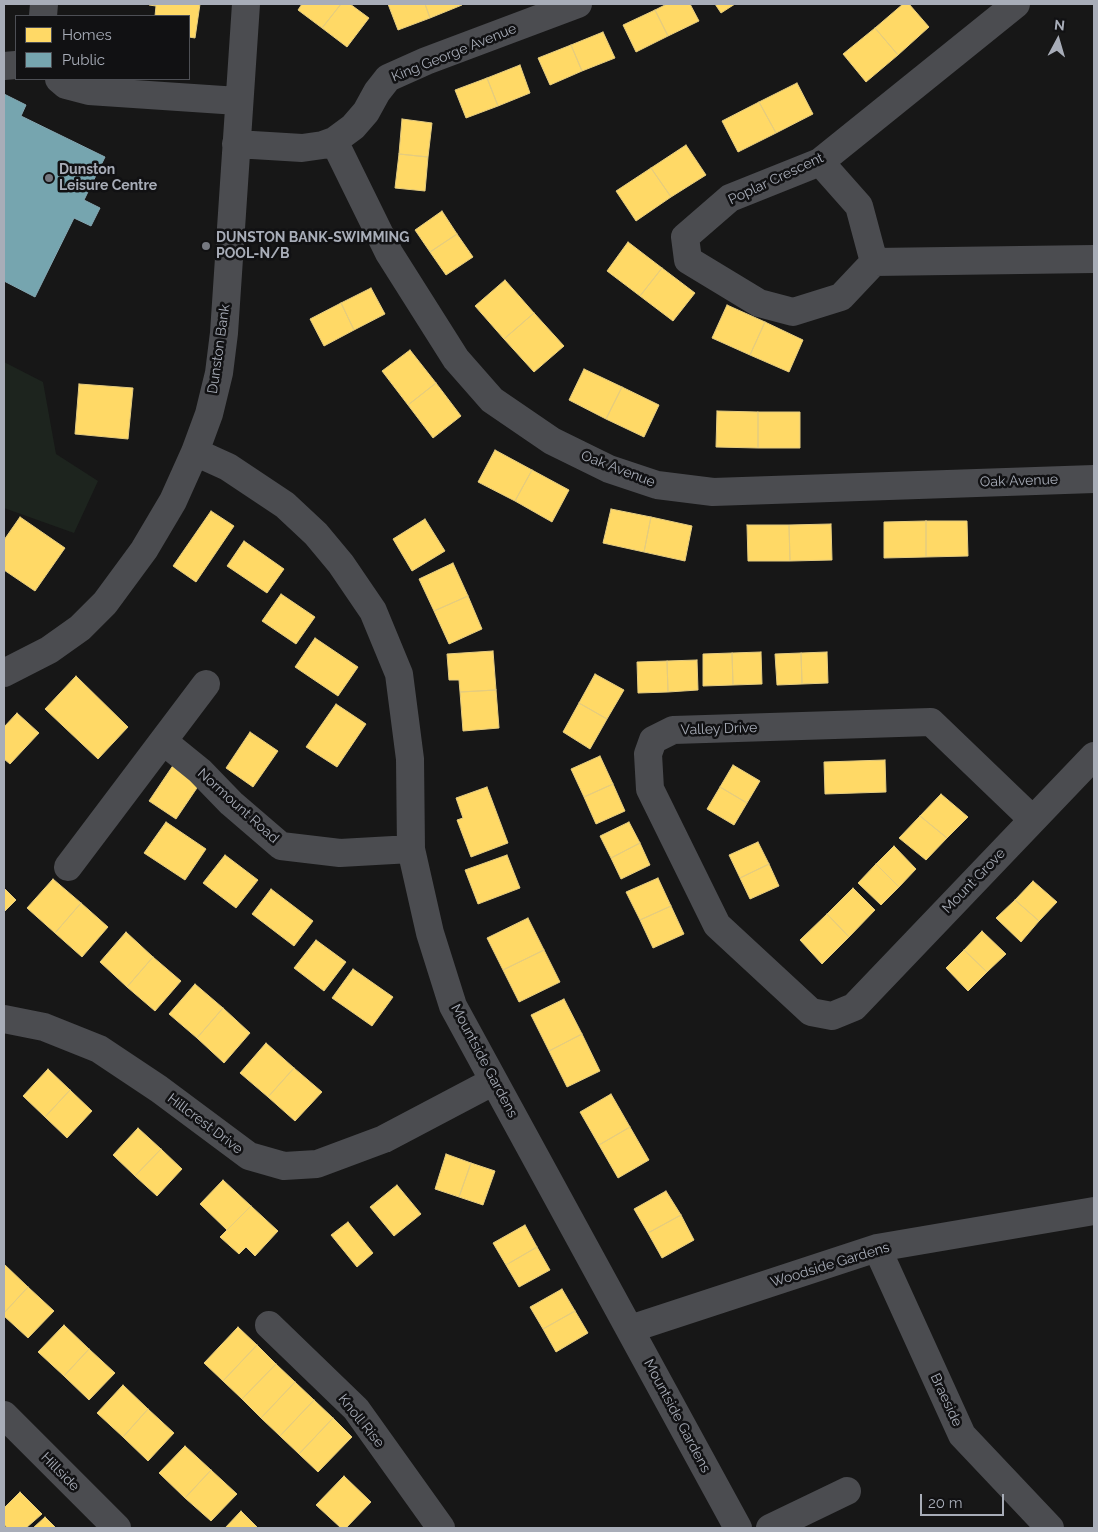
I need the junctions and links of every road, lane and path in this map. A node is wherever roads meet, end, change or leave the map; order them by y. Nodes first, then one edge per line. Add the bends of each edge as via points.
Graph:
1 (246, 4) edge
2 (578, 4) edge
3 (1016, 4) edge
4 (60, 80) edge
5 (238, 101) junction
6 (334, 141) junction
7 (236, 144) junction
8 (820, 162) junction
9 (1094, 259) edge
10 (874, 262) junction
11 (195, 452) junction
12 (1094, 479) edge
13 (4, 673) edge
14 (206, 684) dead end
15 (163, 741) junction
16 (1094, 756) edge
17 (1032, 819) junction
18 (411, 849) junction
19 (68, 867) dead end
20 (854, 1007) joint
21 (4, 1019) edge
22 (494, 1080) junction
23 (1094, 1211) edge
24 (877, 1248) junction
25 (269, 1325) dead end
26 (630, 1329) junction
27 (4, 1415) edge
28 (847, 1491) dead end
29 (117, 1528) edge
30 (441, 1528) edge
31 (738, 1528) edge
32 (770, 1528) edge
33 (1050, 1528) edge

1 - 5 street, Dunston Bank
2 - 6 street, King George Avenue via 388,78 366,112
3 - 8 street, Poplar Crescent
4 - 5 street via 66,85 89,91
5 - 7 street, Dunston Bank
6 - 7 street, King George Avenue via 302,148
6 - 12 street, Oak Avenue via 389,253 456,358 492,400 552,441 610,469 658,485 713,492
7 - 11 street, Dunston Bank via 219,373
8 - 10 street via 859,206
8 - 10 street, Poplar Crescent via 730,198 685,237 688,260 759,302 793,312 841,297
9 - 10 street
11 - 13 street, Dunston Bank via 173,501 144,550 105,603 80,628 49,650
11 - 18 street, Mountside Gardens via 228,467 285,505 316,534 341,564 373,611 400,674 410,759
14 - 15 street
15 - 18 street, Normount Road via 281,846 340,852
15 - 19 street
16 - 17 street, Mount Grove
17 - 20 street, Mount Grove
17 - 20 street, Valley Drive via 930,722 672,730 653,740 648,754 650,789 717,925 811,1012 832,1016
18 - 22 street, Mountside Gardens via 430,933 453,1006
21 - 22 street, Hillcrest Drive via 44,1027 99,1049 249,1156 284,1166 317,1164 384,1138
22 - 26 street, Mountside Gardens
23 - 24 street, Woodside Gardens
24 - 26 street, Woodside Gardens
24 - 33 street, Braeside via 962,1435
25 - 30 street, Knoll Rise via 356,1409
26 - 31 street, Mountside Gardens
27 - 29 street, Hillside
28 - 32 street

